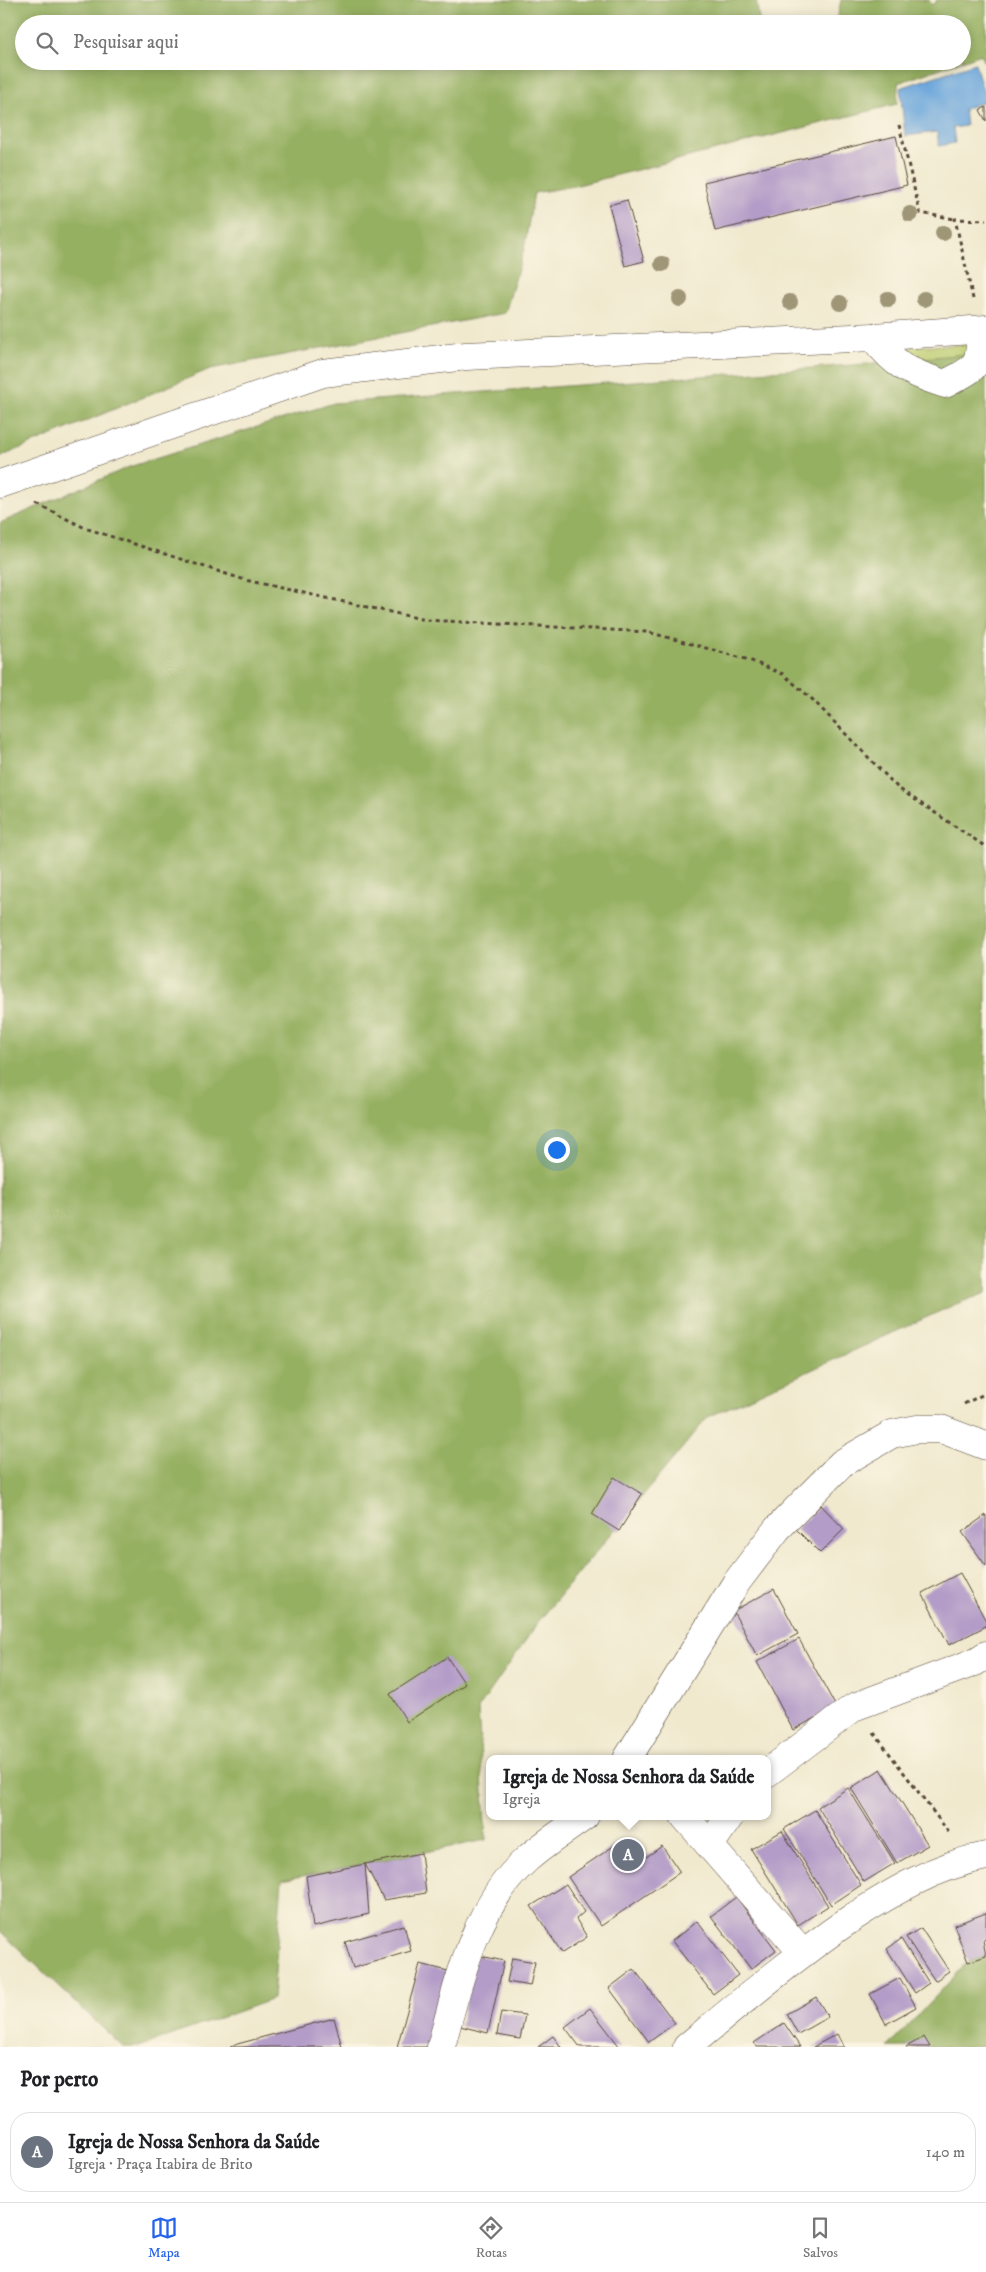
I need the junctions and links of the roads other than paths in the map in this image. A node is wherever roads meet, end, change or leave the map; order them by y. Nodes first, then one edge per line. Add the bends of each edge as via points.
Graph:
1 (980, 321) edge
2 (873, 338) junction
3 (0, 484) edge
4 (986, 1446) edge
5 (980, 1659) edge
6 (629, 1755) edge
7 (771, 1770) edge
8 (580, 1820) edge
9 (688, 1820) edge
10 (727, 1820) edge
11 (710, 1845) junction
12 (978, 1858) edge
13 (802, 1952) junction
14 (441, 2047) edge
15 (687, 2047) edge

1 - 2 street
1 - 2 street via 981,354 976,364 945,384 915,374 887,355
2 - 3 street via 466,356 323,373
4 - 6 street via 941,1429 917,1429 892,1434 842,1463 777,1529 736,1583
5 - 7 street via 854,1707
8 - 14 street via 526,1860 488,1905 460,1975
9 - 11 street
10 - 11 street
11 - 13 street
12 - 13 street via 924,1875 888,1894
13 - 15 street

